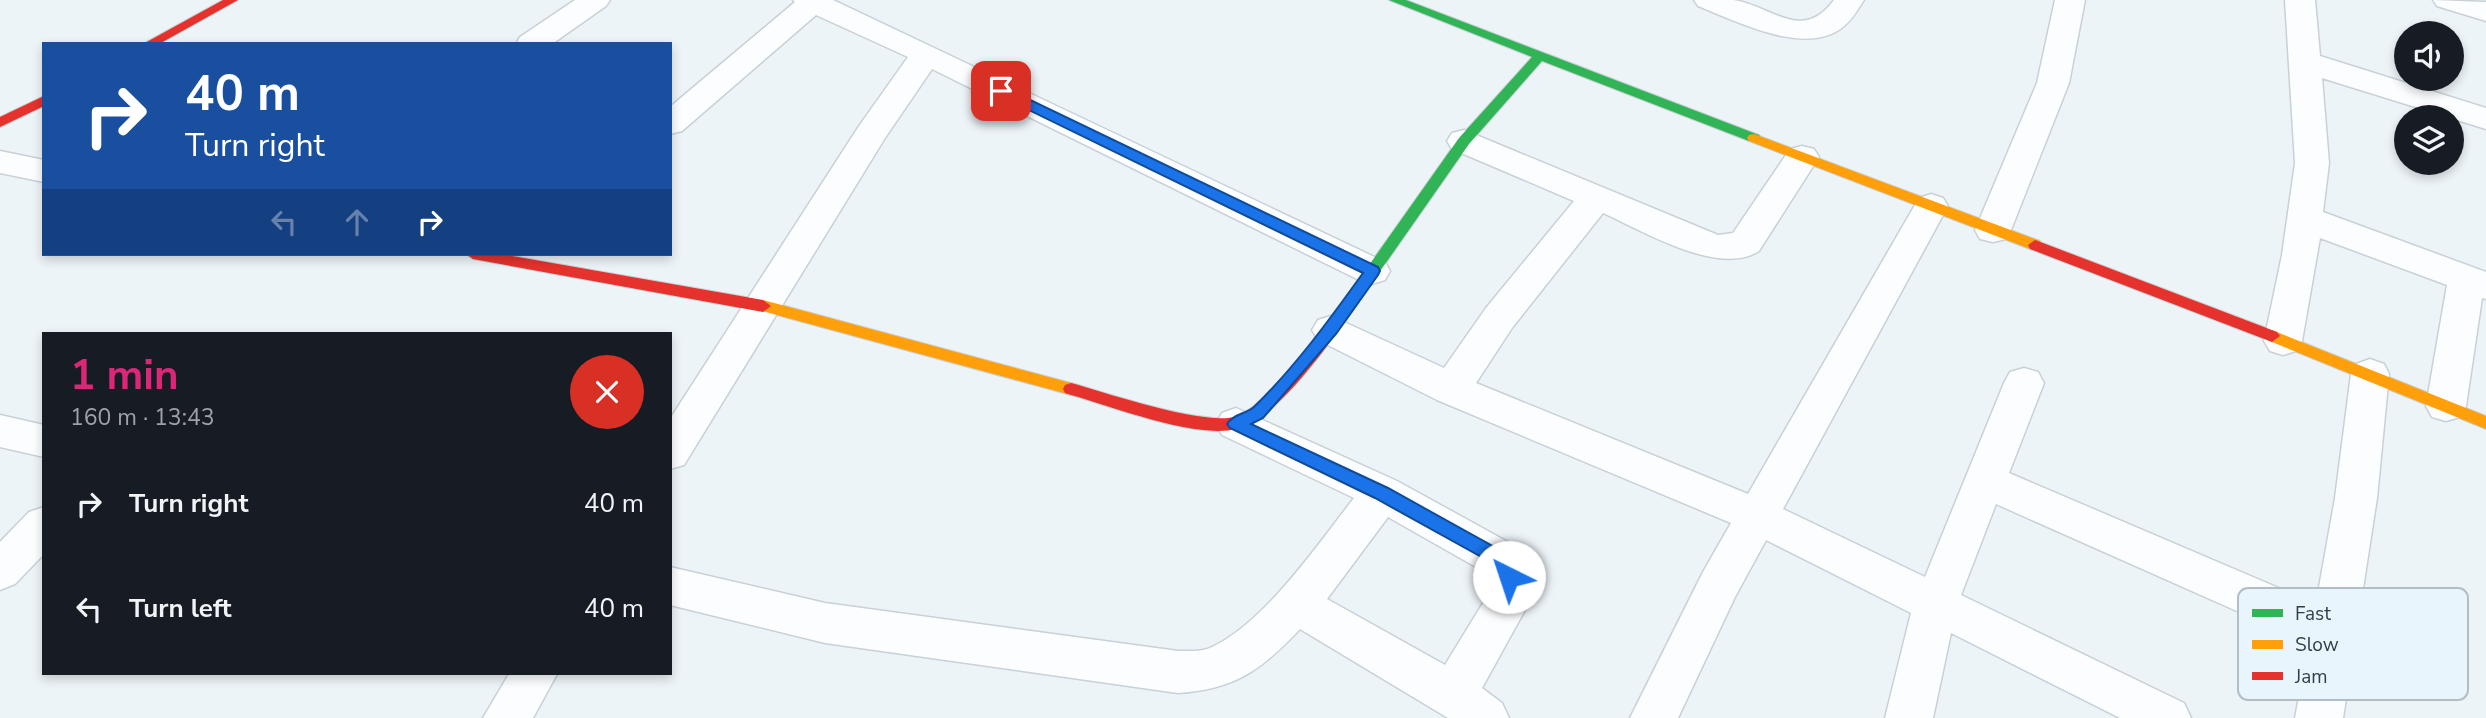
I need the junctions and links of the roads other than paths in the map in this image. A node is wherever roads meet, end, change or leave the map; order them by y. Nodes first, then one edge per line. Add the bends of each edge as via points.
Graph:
1 (232, 0) edge
2 (596, 0) edge
3 (1395, 0) edge
4 (1709, 0) edge
5 (1849, 0) edge
6 (2070, 0) edge
7 (2300, 0) edge
8 (2448, 0) edge
9 (810, 1) edge
10 (2486, 12) edge
11 (153, 42) edge
12 (534, 42) edge
13 (926, 54) junction
14 (1539, 57) junction
15 (2305, 62) junction
16 (42, 101) edge
17 (2486, 120) edge
18 (672, 122) edge
19 (0, 123) edge
20 (1464, 141) junction
21 (1802, 157) junction
22 (0, 162) edge
23 (42, 172) edge
24 (1597, 197) junction
25 (1931, 206) junction
26 (2305, 219) junction
27 (1993, 230) junction
28 (484, 256) edge
29 (1373, 271) junction
30 (2476, 282) edge
31 (763, 306) junction
32 (1331, 330) junction
33 (2283, 341) junction
34 (2371, 374) junction
35 (2024, 383) dead end
36 (1451, 389) junction
37 (2446, 406) junction
38 (2486, 423) edge
39 (1236, 424) junction
40 (0, 431) edge
41 (42, 441) edge
42 (672, 450) edge
43 (1984, 481) junction
44 (1381, 493) junction
45 (1758, 516) junction
46 (42, 527) edge
47 (0, 571) edge
48 (672, 586) edge
49 (2342, 588) edge
50 (2238, 591) edge
51 (1936, 603) junction
52 (1296, 604) junction
53 (533, 675) edge
54 (2322, 700) edge
55 (1469, 706) edge
56 (507, 718) edge
57 (1654, 718) edge
58 (1909, 718) edge
59 (2167, 718) edge
60 (2319, 718) edge

1 - 11 street
2 - 12 street
3 - 14 street
4 - 5 street via 1790,30 1832,22
6 - 27 street via 2053,83
7 - 15 street
8 - 10 street
9 - 13 street
9 - 18 street
13 - 29 street
13 - 31 street
14 - 20 street
14 - 21 street
15 - 17 street
15 - 26 street via 2312,163
16 - 19 street
20 - 24 street
20 - 29 street
21 - 24 street via 1746,242 1737,248 1714,247
21 - 25 street
22 - 23 street
24 - 36 street via 1499,318
25 - 27 street
25 - 45 street
26 - 30 street
26 - 33 street
27 - 33 street
28 - 31 street
29 - 32 street
30 - 37 street
31 - 39 street via 1203,424
31 - 42 street
32 - 36 street
32 - 39 street via 1257,414
33 - 34 street
34 - 37 street
34 - 49 street
35 - 43 street
36 - 45 street
37 - 38 street
39 - 44 street
40 - 41 street
43 - 50 street
43 - 51 street
44 - 52 street
44 - 55 street via 1491,554 1509,577 1508,601
45 - 51 street
45 - 57 street
46 - 47 street
48 - 52 street via 825,623 1178,672 1214,669 1241,655
51 - 58 street
51 - 59 street
52 - 55 street
53 - 56 street
54 - 60 street

